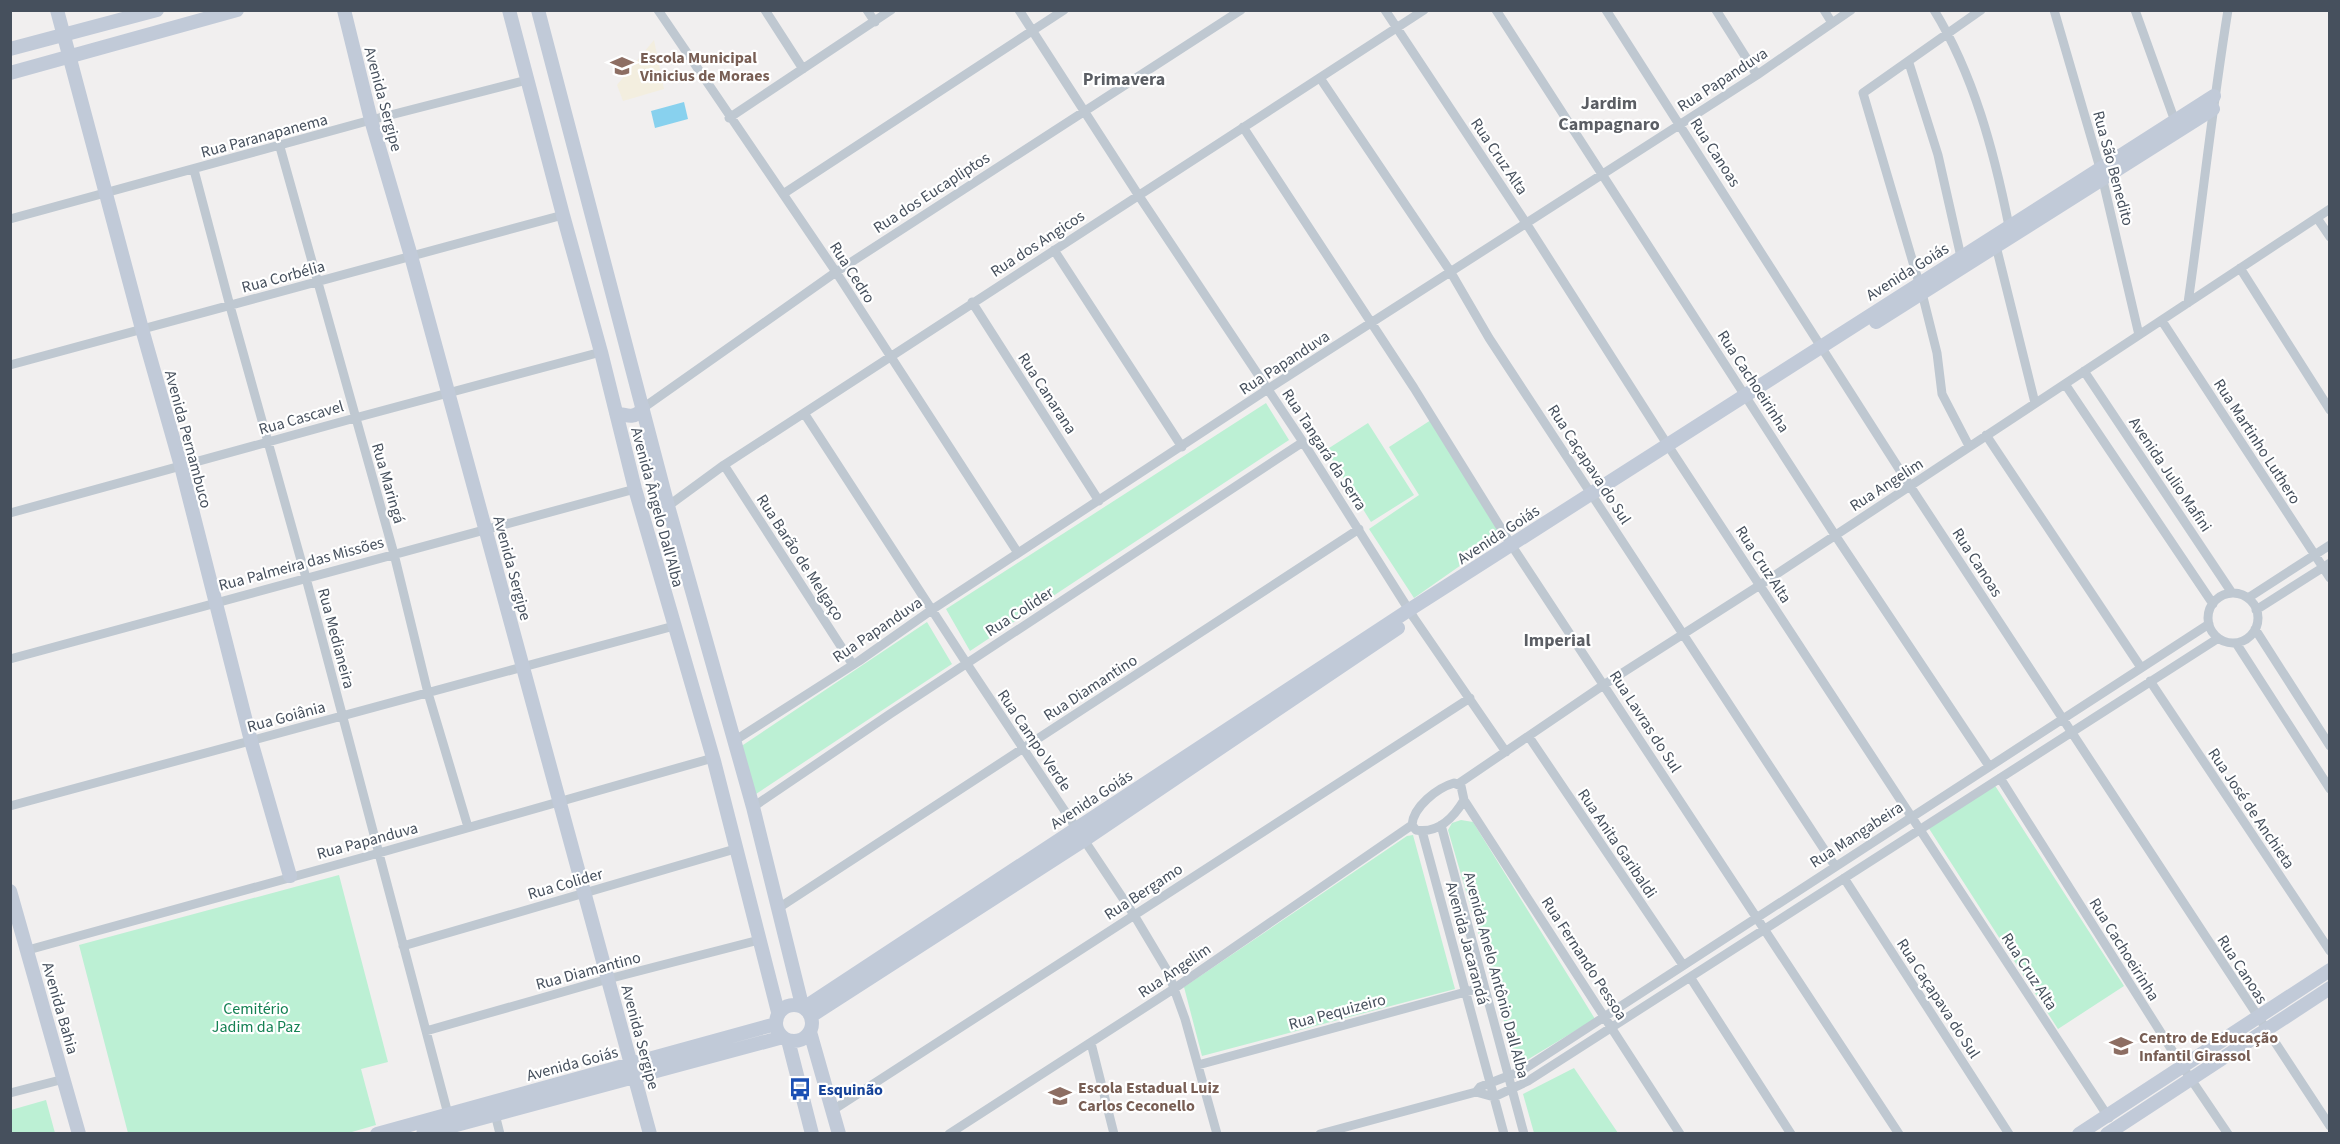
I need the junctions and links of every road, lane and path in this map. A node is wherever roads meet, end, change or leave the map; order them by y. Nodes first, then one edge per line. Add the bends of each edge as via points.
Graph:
1 (57, 10) edge
2 (157, 10) edge
3 (237, 10) edge
4 (344, 10) edge
5 (509, 10) edge
6 (538, 10) edge
7 (658, 10) edge
8 (765, 10) edge
9 (867, 10) edge
10 (891, 10) edge
11 (1019, 10) edge
12 (1064, 10) edge
13 (1241, 10) edge
14 (1385, 10) edge
15 (1424, 10) edge
16 (1496, 10) edge
17 (1606, 10) edge
18 (1716, 10) edge
19 (1824, 10) edge
20 (1851, 10) edge
21 (1934, 10) edge
22 (1981, 10) edge
23 (2054, 10) edge
24 (2135, 10) edge
25 (2228, 10) edge
26 (875, 22) junction
27 (1832, 23) junction
28 (1396, 28) junction
29 (1032, 31) junction
30 (1949, 34) junction
31 (64, 36) junction
32 (10, 49) edge
33 (69, 57) junction
34 (1909, 63) junction
35 (803, 69) junction
36 (10, 73) edge
37 (1757, 75) junction
38 (1320, 78) junction
39 (527, 80) junction
40 (2213, 103) junction
41 (1084, 111) junction
42 (729, 118) junction
43 (371, 120) junction
44 (1681, 124) junction
45 (2177, 126) junction
46 (1244, 127) junction
47 (280, 147) junction
48 (194, 170) junction
49 (1603, 174) junction
50 (2102, 174) junction
51 (106, 193) junction
52 (783, 194) junction
53 (1139, 195) junction
54 (2330, 209) edge
55 (563, 215) junction
56 (2317, 218) junction
57 (10, 219) edge
58 (1526, 223) junction
59 (2009, 226) junction
60 (2330, 237) edge
61 (1996, 246) junction
62 (1054, 250) junction
63 (411, 256) junction
64 (1961, 257) junction
65 (2240, 268) junction
66 (1450, 271) junction
67 (836, 272) junction
68 (319, 282) junction
69 (1920, 288) junction
70 (972, 302) junction
71 (2188, 303) junction
72 (230, 306) junction
73 (618, 313) junction
74 (591, 317) junction
75 (2162, 321) junction
76 (1371, 323) junction
77 (142, 329) junction
78 (2139, 335) junction
79 (1824, 349) junction
80 (601, 352) junction
81 (890, 356) junction
82 (10, 365) edge
83 (2084, 371) junction
84 (2065, 384) junction
85 (1268, 389) junction
86 (448, 394) junction
87 (1747, 398) junction
88 (2036, 403) junction
89 (643, 408) junction
90 (2330, 410) edge
91 (616, 413) junction
92 (804, 413) junction
93 (355, 418) junction
94 (1986, 435) junction
95 (267, 442) junction
96 (1303, 442) junction
97 (1970, 446) junction
98 (1182, 447) junction
99 (1669, 448) junction
100 (724, 465) junction
101 (181, 466) junction
102 (1910, 486) junction
103 (635, 489) junction
104 (1594, 496) junction
105 (1099, 501) junction
106 (668, 506) junction
107 (10, 513) edge
108 (1359, 529) junction
109 (486, 531) junction
110 (1835, 535) junction
111 (2330, 545) edge
112 (1514, 549) junction
113 (1018, 553) junction
114 (394, 554) junction
115 (2315, 555) junction
116 (2326, 565) edge
117 (306, 578) junction
118 (2330, 578) edge
119 (1760, 585) junction
120 (2232, 593) junction
121 (2248, 598) junction
122 (215, 602) junction
123 (2212, 604) junction
124 (933, 609) junction
125 (2256, 610) junction
126 (1411, 614) junction
127 (2208, 624) junction
128 (674, 626) junction
129 (2255, 629) junction
130 (1682, 634) junction
131 (2217, 639) junction
132 (2236, 643) junction
133 (10, 659) edge
134 (967, 664) junction
135 (853, 665) junction
136 (2140, 666) junction
137 (523, 667) junction
138 (2150, 681) junction
139 (1605, 684) junction
140 (428, 693) junction
141 (1470, 699) junction
142 (342, 717) junction
143 (2062, 718) junction
144 (2071, 733) junction
145 (1529, 737) junction
146 (251, 741) junction
147 (734, 741) junction
148 (2330, 746) edge
149 (1023, 749) junction
150 (1506, 752) junction
151 (713, 758) junction
152 (1989, 766) junction
153 (2000, 778) junction
154 (1458, 784) junction
155 (2330, 789) edge
156 (1464, 800) junction
157 (560, 801) junction
158 (724, 801) junction
159 (10, 806) edge
160 (753, 807) junction
161 (1911, 816) junction
162 (1412, 825) junction
163 (1441, 825) junction
164 (468, 826) junction
165 (1920, 830) junction
166 (1422, 831) junction
167 (1080, 834) junction
168 (735, 849) junction
169 (379, 853) junction
170 (1835, 866) junction
171 (290, 876) junction
172 (1844, 878) junction
173 (10, 891) edge
174 (585, 892) junction
175 (777, 909) junction
176 (1134, 915) junction
177 (1758, 918) junction
178 (1766, 930) junction
179 (759, 940) junction
180 (403, 946) junction
181 (28, 950) junction
182 (2330, 951) edge
183 (1683, 965) junction
184 (2330, 970) edge
185 (1690, 977) junction
186 (608, 979) junction
187 (1484, 987) junction
188 (1175, 988) junction
189 (2330, 988) edge
190 (1465, 992) junction
191 (806, 1009) junction
192 (1604, 1016) junction
193 (2257, 1017) junction
194 (777, 1018) junction
195 (1612, 1029) junction
196 (2266, 1030) junction
197 (426, 1031) junction
198 (810, 1032) junction
199 (785, 1039) junction
200 (1091, 1043) junction
201 (1198, 1065) junction
202 (2182, 1066) junction
203 (633, 1070) junction
204 (1509, 1077) junction
205 (2191, 1078) junction
206 (64, 1079) junction
207 (1491, 1084) junction
208 (1512, 1090) junction
209 (1476, 1092) junction
210 (10, 1093) edge
211 (1494, 1097) junction
212 (833, 1110) junction
213 (448, 1114) junction
214 (495, 1114) junction
215 (2107, 1115) junction
216 (2330, 1126) edge
217 (2114, 1132) edge
218 (79, 1134) edge
219 (377, 1134) edge
220 (423, 1134) edge
221 (500, 1134) edge
222 (650, 1134) edge
223 (812, 1134) edge
224 (839, 1134) edge
225 (949, 1134) edge
226 (1114, 1134) edge
227 (1217, 1134) edge
228 (1320, 1134) edge
229 (1504, 1134) edge
230 (1524, 1134) edge
231 (1680, 1134) edge
232 (1791, 1134) edge
233 (1899, 1134) edge
234 (2009, 1134) edge
235 (2079, 1134) edge
236 (2228, 1134) edge

1 - 31 street, Avenida Pernambuco
2 - 31 street
3 - 33 street
4 - 43 street, Avenida Sergipe
5 - 39 street, Avenida Ângelo Dall'Alba
6 - 73 street, Avenida Ângelo Dall'Alba
7 - 42 street, Rua Cedro
8 - 35 street
9 - 26 street
10 - 26 street
11 - 29 street, Rua Tangará da Serra
12 - 29 street
13 - 41 street, Rua dos Eucapliptos
14 - 28 street, Rua Cruz Alta
15 - 28 street, Rua dos Angicos
16 - 49 street, Rua Cachoeirinha
17 - 44 street, Rua Canoas
18 - 37 street
19 - 27 street
20 - 27 street, Rua Papanduva
21 - 30 street
22 - 30 street
23 - 50 street, Rua São Benedito
24 - 45 street
25 - 40 street
26 - 35 street
27 - 37 street, Rua Papanduva
28 - 38 street, Rua dos Angicos
28 - 58 street, Rua Cruz Alta
29 - 41 street, Rua Tangará da Serra
29 - 52 street
30 - 34 street
30 - 59 street via 1997,167
31 - 32 street
31 - 33 street, Avenida Pernambuco
33 - 36 street
33 - 51 street, Avenida Pernambuco
34 - 64 street via 1938,155
34 - 69 street via 1863,93
35 - 42 street
37 - 44 street, Rua Papanduva
38 - 46 street, Rua dos Angicos
38 - 66 street, Rua Caçapava do Sul
39 - 43 street, Rua Paranapanema
39 - 55 street, Avenida Ângelo Dall'Alba
40 - 45 street, Avenida Goiás
40 - 71 street
41 - 53 street, Rua Tangará da Serra
41 - 67 street, Rua dos Eucapliptos
42 - 52 street, Rua Cedro
43 - 47 street, Rua Paranapanema
43 - 63 street, Avenida Sergipe
44 - 49 street, Rua Papanduva
44 - 79 street, Rua Canoas
45 - 50 street, Avenida Goiás
46 - 53 street, Rua dos Angicos
46 - 76 street, Rua Lavras do Sul
47 - 48 street, Rua Paranapanema
47 - 68 street, Rua Maringá
48 - 51 street, Rua Paranapanema
48 - 72 street, Rua Medianeira
49 - 58 street, Rua Papanduva
49 - 87 street, Rua Cachoeirinha
50 - 59 street, Avenida Goiás
50 - 61 street, Avenida Goiás
50 - 78 street, Rua São Benedito
51 - 57 street, Rua Paranapanema
51 - 77 street, Avenida Pernambuco
52 - 67 street, Rua Cedro
53 - 62 street, Rua dos Angicos
53 - 85 street, Rua Tangará da Serra
54 - 56 street, Rua Angelim
55 - 63 street, Rua Corbélia
55 - 74 street, Avenida Ângelo Dall'Alba
56 - 60 street
56 - 65 street, Rua Angelim
58 - 66 street, Rua Papanduva
58 - 99 street, Rua Cruz Alta
59 - 64 street, Avenida Goiás
61 - 69 street, Avenida Goiás
61 - 88 street
62 - 70 street, Rua dos Angicos
62 - 98 street
63 - 68 street, Rua Corbélia
63 - 86 street, Avenida Sergipe
64 - 69 street, Avenida Goiás
65 - 71 street, Rua Angelim
65 - 90 street
66 - 76 street, Rua Papanduva
66 - 104 street, Rua Caçapava do Sul via 1489,338
67 - 81 street, Rua Cedro
67 - 89 street, Rua dos Eucapliptos
68 - 72 street, Rua Corbélia
68 - 93 street, Rua Maringá
69 - 79 street, Avenida Goiás
69 - 97 street via 1937,353 1942,394
70 - 81 street, Rua dos Angicos
70 - 105 street, Rua Canarana
71 - 75 street, Rua Angelim
72 - 77 street, Rua Corbélia
72 - 95 street, Rua Medianeira
73 - 74 street via 610,308 601,309
73 - 89 street, Avenida Ângelo Dall'Alba
74 - 80 street, Avenida Ângelo Dall'Alba
75 - 78 street, Rua Angelim
75 - 115 street, Rua Martinho Luthero
76 - 85 street, Rua Papanduva
76 - 112 street, Rua Lavras do Sul
77 - 82 street, Rua Corbélia
77 - 101 street, Avenida Pernambuco
78 - 83 street, Rua Angelim
79 - 87 street, Avenida Goiás
79 - 102 street, Rua Canoas
80 - 86 street, Rua Cascavel
80 - 91 street, Avenida Ângelo Dall'Alba
81 - 92 street, Rua dos Angicos
81 - 113 street, Rua Cedro
83 - 84 street, Rua Angelim
83 - 120 street, Avenida Julio Mafini
84 - 88 street, Rua Angelim
84 - 123 street
85 - 96 street, Rua Tangará da Serra
85 - 98 street, Rua Papanduva
86 - 93 street, Rua Cascavel
86 - 109 street, Avenida Sergipe
87 - 99 street, Avenida Goiás
87 - 110 street, Rua Cachoeirinha
88 - 94 street, Rua Angelim
89 - 91 street via 630,417
89 - 106 street, Avenida Ângelo Dall'Alba
91 - 103 street, Avenida Ângelo Dall'Alba
92 - 100 street, Rua dos Angicos
92 - 124 street, Rua Campo Verde
93 - 95 street, Rua Cascavel
93 - 114 street, Rua Maringá
94 - 97 street, Rua Angelim
94 - 136 street
95 - 101 street, Rua Cascavel
95 - 117 street, Rua Medianeira
96 - 108 street, Rua Tangará da Serra
96 - 134 street, Rua Colider
97 - 102 street, Rua Angelim
98 - 105 street, Rua Papanduva
99 - 104 street, Avenida Goiás
99 - 119 street, Rua Cruz Alta
100 - 106 street, Rua dos Angicos
100 - 135 street, Rua Barão de Melgaço
101 - 107 street, Rua Cascavel
101 - 122 street, Avenida Pernambuco
102 - 110 street, Rua Angelim
102 - 143 street, Rua Canoas
103 - 109 street, Rua Palmeira das Missões
103 - 128 street, Avenida Ângelo Dall'Alba
104 - 112 street, Avenida Goiás
104 - 130 street, Rua Caçapava do Sul
105 - 113 street, Rua Papanduva
106 - 147 street, Avenida Ângelo Dall'Alba
108 - 126 street, Rua Tangará da Serra
108 - 149 street, Rua Diamantino
109 - 114 street, Rua Palmeira das Missões
109 - 137 street, Avenida Sergipe
110 - 119 street, Rua Angelim
110 - 152 street, Rua Cachoeirinha
111 - 115 street
112 - 126 street, Avenida Goiás
112 - 139 street, Rua Lavras do Sul
113 - 124 street, Rua Papanduva
114 - 117 street, Rua Palmeira das Missões
114 - 140 street, Rua Maringá
115 - 116 street, Rua Martinho Luthero
115 - 121 street
116 - 118 street, Rua Martinho Luthero
116 - 125 street
117 - 122 street, Rua Palmeira das Missões
117 - 142 street, Rua Medianeira
119 - 130 street, Rua Angelim
119 - 161 street, Rua Cruz Alta
120 - 121 street
120 - 123 street
121 - 125 street
122 - 133 street, Rua Palmeira das Missões
122 - 146 street, Avenida Pernambuco
123 - 127 street
124 - 134 street, Rua Campo Verde
124 - 135 street, Rua Papanduva
125 - 129 street
126 - 141 street, Rua Tangará da Serra
126 - 167 street, Avenida Goiás
127 - 131 street
127 - 136 street, Rua Mangabeira
128 - 137 street, Rua Goiânia
128 - 151 street, Avenida Ângelo Dall'Alba
129 - 132 street
129 - 148 street
130 - 139 street, Rua Angelim
130 - 170 street, Rua Caçapava do Sul
131 - 132 street
131 - 138 street, Rua Mangabeira
132 - 155 street
134 - 149 street, Rua Campo Verde
134 - 160 street, Rua Colider
135 - 147 street, Rua Papanduva
136 - 143 street, Rua Mangabeira
137 - 140 street, Rua Goiânia
137 - 157 street, Avenida Sergipe
138 - 144 street, Rua Mangabeira
138 - 182 street, Rua José de Anchieta
139 - 145 street, Rua Angelim
139 - 177 street, Rua Lavras do Sul
140 - 142 street, Rua Goiânia
140 - 164 street, Rua Maringá
141 - 150 street, Rua Tangará da Serra
141 - 176 street, Rua Bergamo
142 - 146 street, Rua Goiânia
142 - 169 street, Rua Medianeira
143 - 144 street, Rua Canoas
143 - 152 street, Rua Mangabeira
144 - 153 street, Rua Mangabeira
144 - 193 street, Rua Canoas
145 - 150 street, Rua Angelim
145 - 183 street, Rua Anita Garibaldi
146 - 159 street, Rua Goiânia
146 - 171 street, Avenida Pernambuco
147 - 160 street, Avenida Ângelo Dall'Alba
149 - 167 street, Rua Campo Verde
149 - 175 street, Rua Diamantino
150 - 154 street, Rua Angelim
151 - 157 street, Rua Papanduva
151 - 158 street, Avenida Ângelo Dall'Alba
152 - 161 street, Rua Mangabeira
153 - 165 street, Rua Mangabeira
153 - 202 street, Rua Cachoeirinha
154 - 156 street, Rua Fernando Pessoa
154 - 162 street, Rua Angelim via 1448,785 1423,803 1415,812
156 - 163 street via 1453,817
156 - 192 street, Rua Fernando Pessoa
157 - 164 street, Rua Papanduva
157 - 174 street, Avenida Sergipe
158 - 160 street via 738,812
158 - 168 street, Avenida Ângelo Dall'Alba
160 - 175 street, Avenida Ângelo Dall'Alba
161 - 165 street, Rua Cruz Alta
161 - 170 street, Rua Mangabeira
162 - 166 street
162 - 188 street, Rua Angelim
163 - 166 street
163 - 187 street, Avenida Anelo Antônio Dall Alba
164 - 169 street, Rua Papanduva
165 - 172 street, Rua Mangabeira
165 - 215 street, Rua Cruz Alta
166 - 190 street, Avenida Jacarandá
167 - 176 street, Rua Campo Verde
167 - 191 street, Avenida Goiás
168 - 174 street, Rua Colider
168 - 179 street, Avenida Ângelo Dall'Alba
169 - 171 street, Rua Papanduva
169 - 180 street, Rua Medianeira
170 - 177 street, Rua Mangabeira
171 - 181 street, Rua Papanduva
172 - 178 street, Rua Mangabeira
172 - 234 street, Rua Caçapava do Sul
173 - 181 street, Avenida Bahia
174 - 180 street, Rua Colider
174 - 186 street, Avenida Sergipe
175 - 191 street, Avenida Ângelo Dall'Alba
176 - 188 street, Rua Campo Verde
176 - 212 street, Rua Bergamo
177 - 178 street, Rua Lavras do Sul
177 - 183 street, Rua Mangabeira
178 - 185 street, Rua Mangabeira
178 - 233 street, Rua Lavras do Sul
179 - 186 street, Rua Diamantino
179 - 194 street, Avenida Ângelo Dall'Alba
180 - 197 street, Rua Medianeira
181 - 206 street, Avenida Bahia
183 - 192 street, Rua Mangabeira
184 - 193 street
185 - 195 street, Rua Mangabeira
185 - 232 street
186 - 197 street, Rua Diamantino
186 - 203 street, Avenida Sergipe
187 - 190 street, Rua Pequizeiro
187 - 204 street, Avenida Anelo Antônio Dall Alba
188 - 200 street, Rua Angelim
188 - 201 street, Rua Campo Verde
189 - 196 street
190 - 201 street, Rua Pequizeiro
190 - 207 street, Avenida Jacarandá
191 - 194 street via 790,1005
191 - 198 street via 813,1024
192 - 195 street, Rua Fernando Pessoa
192 - 204 street, Rua Mangabeira
193 - 196 street, Rua Canoas
193 - 202 street
194 - 199 street
194 - 203 street, Avenida Goiás
195 - 208 street, Rua Mangabeira
195 - 231 street, Rua Fernando Pessoa
196 - 205 street
196 - 216 street, Rua Canoas
197 - 213 street, Rua Medianeira
198 - 199 street via 799,1041
198 - 212 street
199 - 203 street, Avenida Goiás
199 - 223 street
200 - 225 street, Rua Angelim
200 - 226 street
201 - 227 street, Rua Campo Verde
202 - 205 street, Rua Cachoeirinha
202 - 215 street
203 - 213 street, Avenida Goiás
203 - 214 street, Avenida Goiás
203 - 222 street, Avenida Sergipe
204 - 207 street, Rua Mangabeira
204 - 208 street, Avenida Anelo Antônio Dall Alba
205 - 217 street
205 - 236 street, Rua Cachoeirinha
206 - 210 street
206 - 218 street, Avenida Bahia
207 - 209 street, Rua Mangabeira
207 - 211 street, Avenida Jacarandá
208 - 211 street, Rua Mangabeira
208 - 230 street, Avenida Anelo Antônio Dall Alba
209 - 211 street
209 - 228 street
211 - 229 street, Avenida Jacarandá
212 - 224 street
213 - 219 street, Avenida Goiás
214 - 220 street, Avenida Goiás
214 - 221 street
215 - 217 street, Rua Cruz Alta
215 - 235 street

